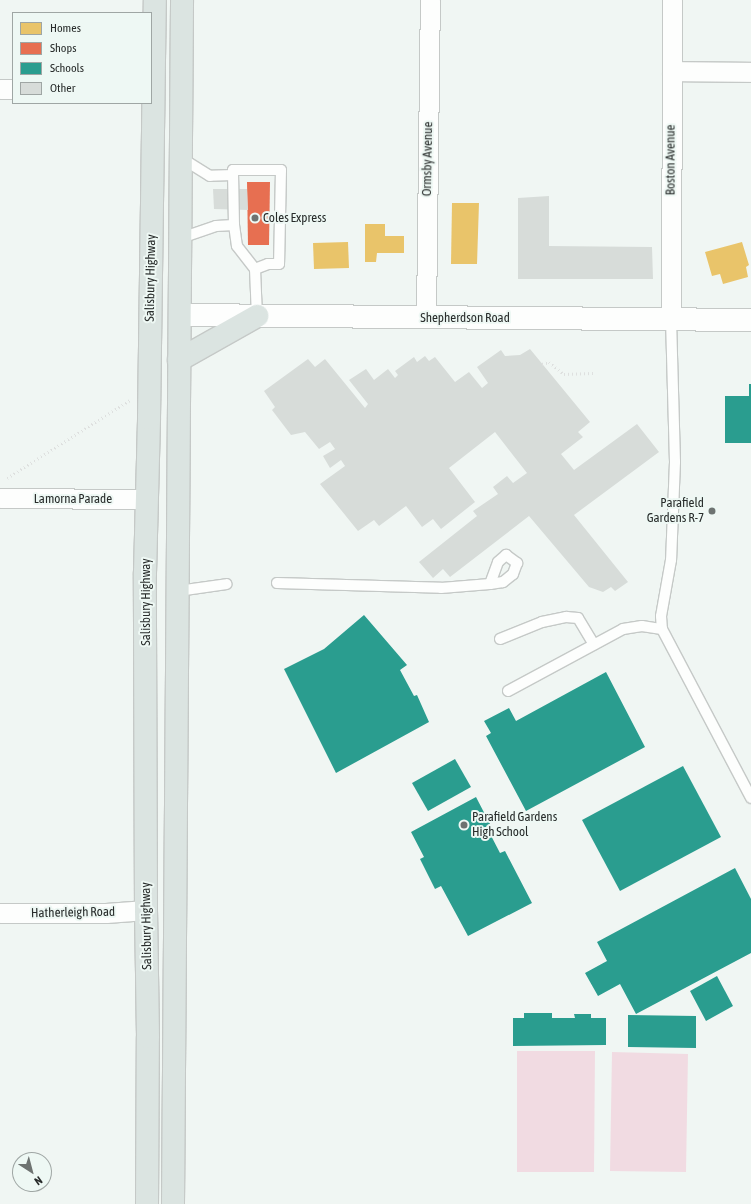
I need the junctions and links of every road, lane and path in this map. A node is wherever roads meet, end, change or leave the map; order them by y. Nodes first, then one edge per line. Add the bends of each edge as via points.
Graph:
1 (155, 0) edge
2 (182, 0) edge
3 (430, 0) edge
4 (672, 0) edge
5 (672, 72) junction
6 (751, 72) edge
7 (0, 89) edge
8 (12, 89) edge
9 (152, 92) edge
10 (181, 92) junction
11 (152, 104) edge
12 (181, 158) junction
13 (233, 175) junction
14 (234, 225) junction
15 (185, 236) junction
16 (255, 268) junction
17 (150, 315) junction
18 (187, 315) junction
19 (256, 316) junction
20 (426, 318) junction
21 (671, 319) junction
22 (751, 320) edge
23 (179, 360) junction
24 (542, 364) dead end
25 (593, 373) dead end
26 (130, 400) dead end
27 (7, 478) dead end
28 (0, 498) edge
29 (147, 499) junction
30 (277, 583) dead end
31 (227, 584) dead end
32 (490, 584) dead end
33 (178, 591) junction
34 (662, 629) junction
35 (500, 639) dead end
36 (594, 645) junction
37 (508, 691) dead end
38 (751, 798) edge
39 (146, 910) junction
40 (176, 910) junction
41 (0, 913) edge
42 (147, 1204) edge
43 (173, 1204) edge

1 - 9 main road, Salisbury Highway
2 - 10 main road
3 - 20 street, Ormsby Avenue
4 - 5 street, Boston Avenue
5 - 6 street
5 - 21 street, Boston Avenue
7 - 8 street
9 - 10 main road
10 - 12 main road
11 - 17 main road, Salisbury Highway
12 - 13 lane via 210,176
12 - 15 main road via 181,212
13 - 14 lane
13 - 16 lane via 233,170 281,170 279,264
14 - 15 lane via 216,226
14 - 16 lane via 238,246
15 - 18 main road
16 - 19 lane
17 - 18 main road
17 - 29 main road, Salisbury Highway
18 - 19 street, Shepherdson Road
18 - 23 main road
19 - 20 street, Shepherdson Road
19 - 23 main road
20 - 21 street, Shepherdson Road
21 - 22 street, Shepherdson Road
21 - 34 lane via 676,462 671,560 661,616
23 - 33 main road
24 - 25 path via 549,362 564,374
26 - 27 path
28 - 29 street, Lamorna Parade
29 - 39 main road, Salisbury Highway
30 - 32 lane via 441,588
31 - 33 lane
33 - 40 main road
34 - 36 lane via 642,626 623,629
34 - 38 lane
35 - 36 lane via 542,622 566,617 578,618
36 - 37 lane
39 - 40 main road
39 - 41 street, Hatherleigh Road via 106,913
39 - 42 main road, Salisbury Highway
40 - 43 main road

